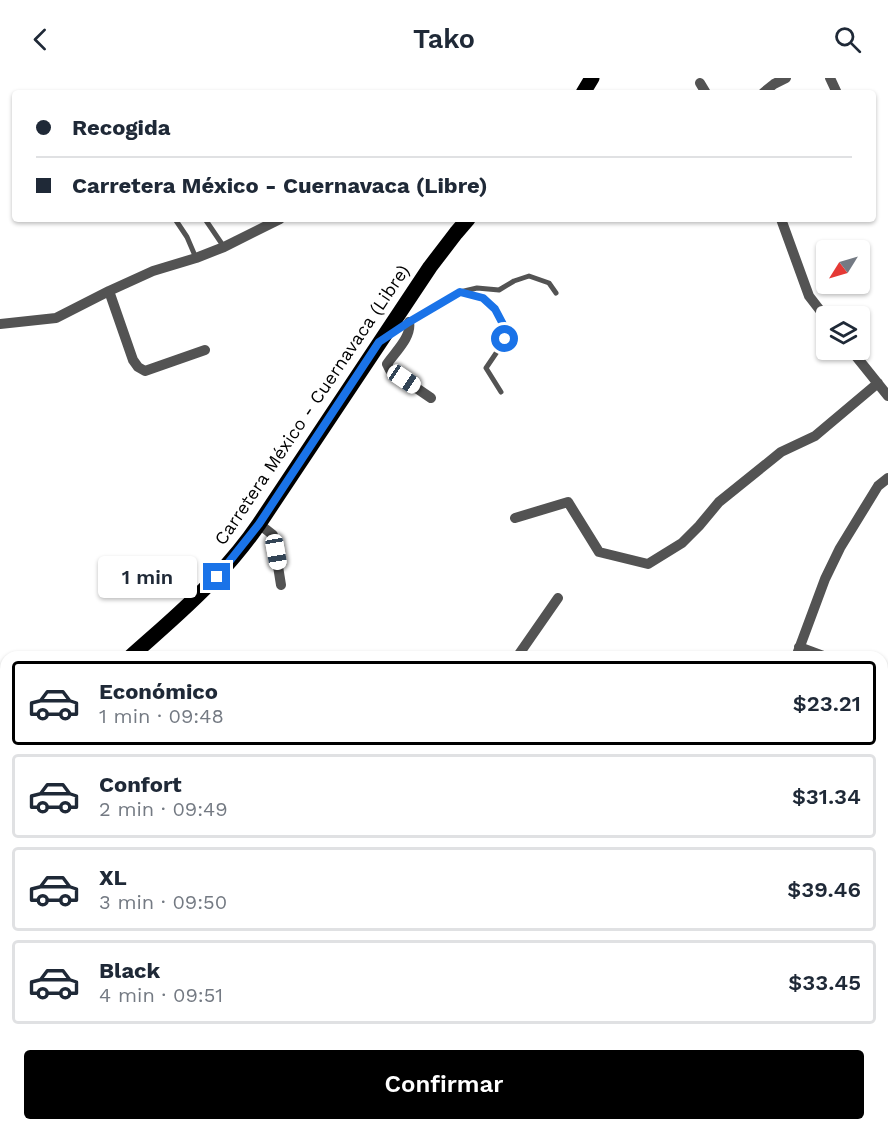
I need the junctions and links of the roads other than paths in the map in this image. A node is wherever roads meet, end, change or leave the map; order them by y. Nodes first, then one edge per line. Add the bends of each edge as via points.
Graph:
1 (786, 78) edge
2 (767, 90) edge
3 (178, 222) edge
4 (207, 222) edge
5 (274, 222) edge
6 (465, 222) edge
7 (782, 222) edge
8 (224, 247) junction
9 (196, 258) junction
10 (109, 291) junction
11 (460, 292) junction
12 (556, 293) dead end
13 (817, 306) edge
14 (409, 322) junction
15 (0, 324) edge
16 (379, 342) junction
17 (205, 350) dead end
18 (859, 360) edge
19 (878, 383) junction
20 (501, 392) dead end
21 (888, 396) edge
22 (431, 398) dead end
23 (888, 478) edge
24 (515, 518) dead end
25 (259, 524) junction
26 (281, 585) dead end
27 (558, 598) dead end
28 (137, 651) edge
29 (521, 651) edge
30 (798, 651) edge

1 - 2 street
3 - 9 lane
4 - 8 lane
5 - 8 street
6 - 16 main road, Carretera México - Cuernavaca (Libre)
7 - 13 street via 809,296
8 - 9 street
9 - 10 street via 153,271
10 - 15 street via 56,318
10 - 17 street via 138,367 145,371
11 - 12 lane via 477,288 499,290 529,276 549,283
11 - 14 lane
11 - 20 lane via 483,298 495,309 505,328 505,339 486,368
14 - 16 street
14 - 22 street via 409,334 387,364
16 - 25 main road, Carretera México - Cuernavaca (Libre)
18 - 19 street
19 - 21 street
19 - 24 street via 815,436 781,452 719,502 682,543 648,564 599,552 568,502
23 - 30 street via 878,486 840,548
25 - 26 street via 273,535
25 - 28 main road, Carretera México - Cuernavaca (Libre) via 217,577
27 - 29 street

